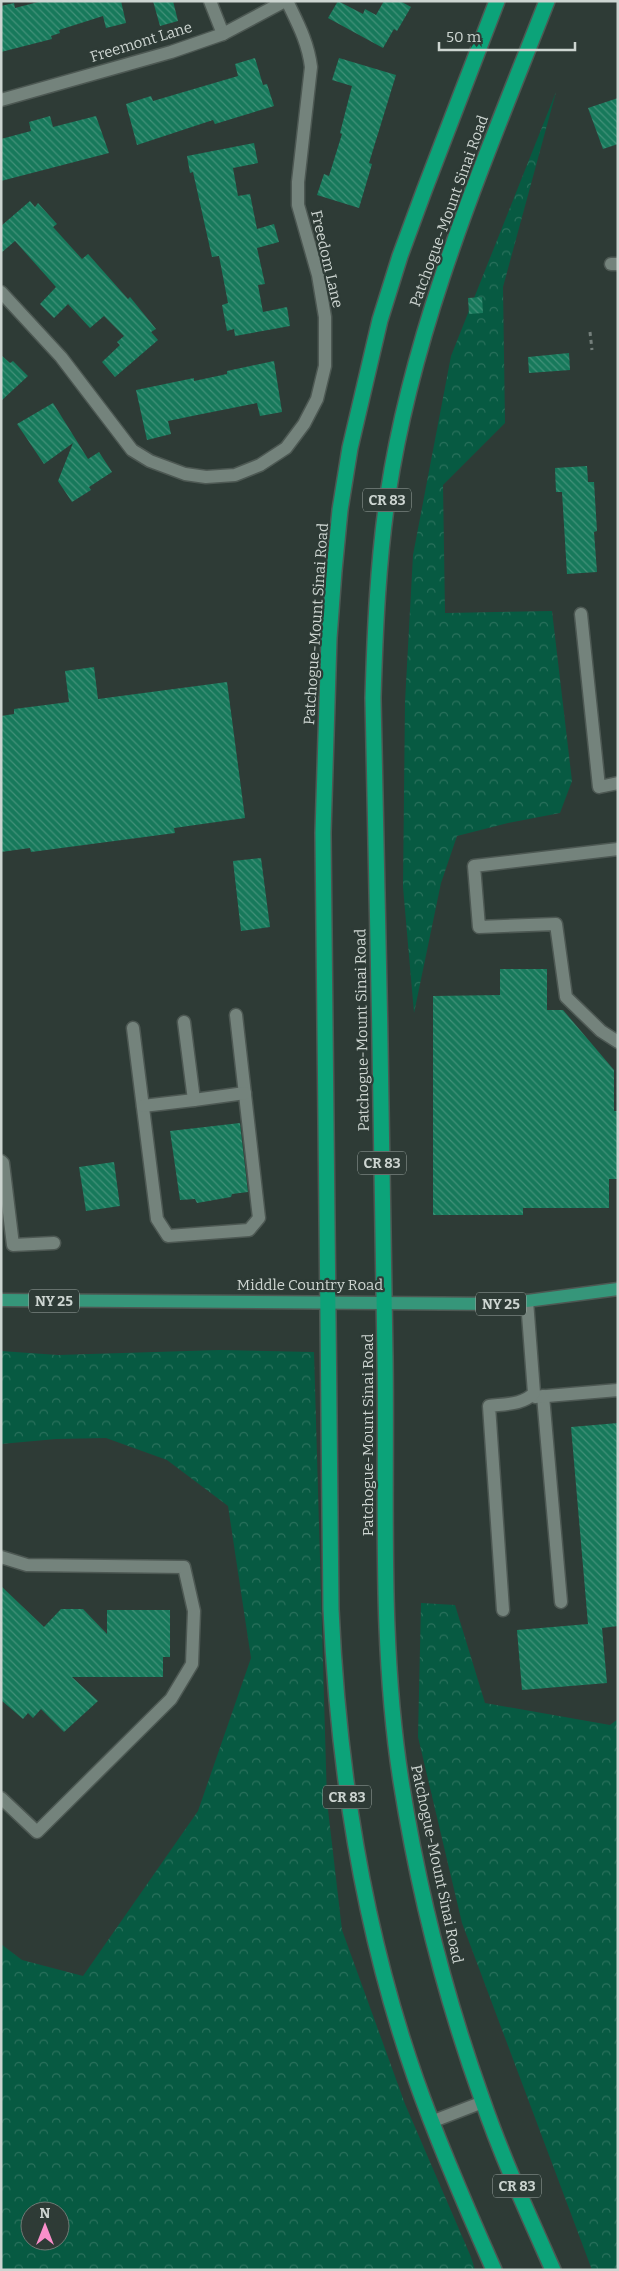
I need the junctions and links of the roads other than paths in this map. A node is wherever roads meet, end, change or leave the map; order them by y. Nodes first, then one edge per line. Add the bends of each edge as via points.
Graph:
1 (210, 1) edge
2 (286, 1) edge
3 (497, 1) edge
4 (547, 1) edge
5 (223, 34) junction
6 (1, 100) edge
7 (1, 292) edge
8 (581, 614) dead end
9 (618, 784) edge
10 (618, 850) edge
11 (236, 1015) dead end
12 (184, 1022) dead end
13 (133, 1028) dead end
14 (618, 1042) edge
15 (245, 1093) junction
16 (194, 1100) junction
17 (143, 1106) junction
18 (1, 1162) edge
19 (54, 1242) dead end
20 (618, 1289) edge
21 (1, 1300) edge
22 (327, 1301) junction
23 (384, 1301) junction
24 (527, 1301) junction
25 (618, 1390) edge
26 (537, 1397) junction
27 (1, 1558) edge
28 (561, 1602) dead end
29 (503, 1610) dead end
30 (1, 1798) edge
31 (483, 2102) junction
32 (431, 2122) junction
33 (494, 2270) edge
34 (553, 2270) edge

1 - 5 street
2 - 5 street, Freemont Lane
2 - 7 street, Freedom Lane via 304,34 310,58 298,205 318,275 325,317 325,366 318,399 286,448 260,465 236,475 206,477 185,474 150,461 132,450 61,358
3 - 22 highway, Patchogue-Mount Sinai Road / CR 83 via 382,311 361,394 340,510 329,638 323,833
4 - 23 highway, Patchogue-Mount Sinai Road / CR 83 via 457,232 434,300 402,421 388,494 375,627 373,698
5 - 6 street, Freemont Lane
8 - 9 street via 599,787
10 - 14 street via 474,866 479,927 556,924 566,997 601,1031
11 - 15 street
12 - 16 street
13 - 17 street
15 - 16 street
15 - 17 street via 259,1218 249,1230 168,1236 157,1219
16 - 17 street
18 - 19 street via 13,1245
20 - 24 main road, Middle Country Road / NY 25
21 - 22 main road, Middle Country Road / NY 25
22 - 23 main road, Middle Country Road / NY 25
22 - 32 highway, Patchogue-Mount Sinai Road / CR 83 via 331,1609 345,1778 357,1852 382,1965
23 - 24 main road, Middle Country Road / NY 25 via 504,1304
23 - 31 highway, Patchogue-Mount Sinai Road / CR 83 via 388,1647 400,1778 441,1971
24 - 26 street via 534,1393
25 - 26 street
26 - 28 street
26 - 29 street via 489,1406
27 - 30 street via 27,1565 184,1567 194,1611 192,1664 171,1699 37,1832
31 - 32 street
31 - 34 highway, Patchogue-Mount Sinai Road / CR 83
32 - 33 highway, Patchogue-Mount Sinai Road / CR 83

